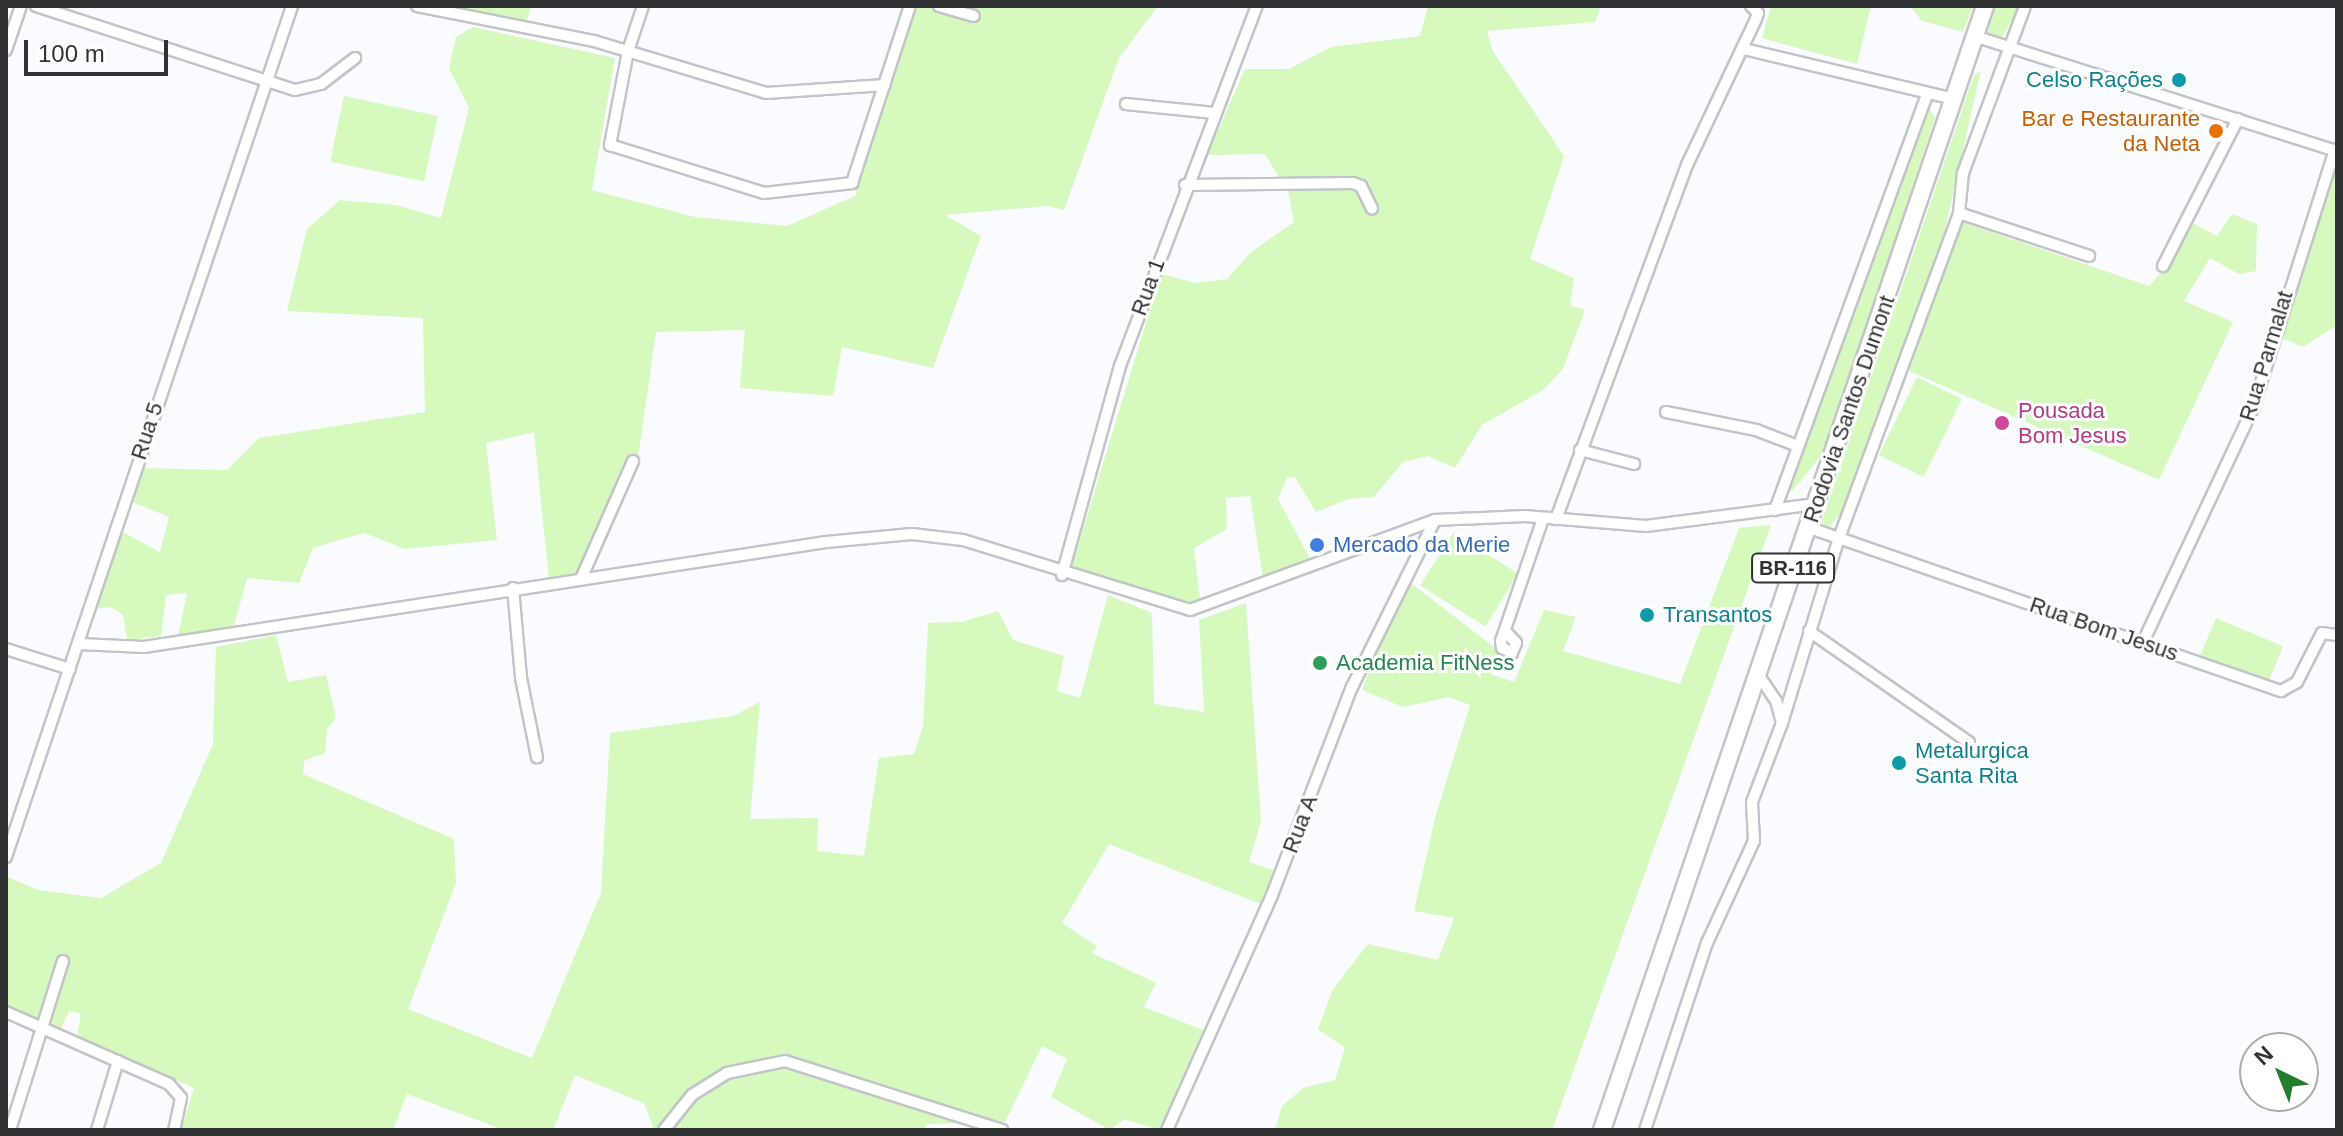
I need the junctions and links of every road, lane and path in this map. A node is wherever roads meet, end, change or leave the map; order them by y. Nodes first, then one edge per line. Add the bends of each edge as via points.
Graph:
1 (21, 6) edge
2 (36, 6) edge
3 (292, 6) edge
4 (417, 6) edge
5 (643, 6) edge
6 (910, 6) edge
7 (939, 6) edge
8 (1257, 6) edge
9 (1751, 6) edge
10 (1985, 6) edge
11 (2025, 6) edge
12 (974, 16) dead end
13 (1974, 36) junction
14 (2008, 48) junction
15 (1744, 49) junction
16 (6, 50) edge
17 (628, 51) junction
18 (355, 58) dead end
19 (267, 83) junction
20 (885, 85) junction
21 (1927, 95) junction
22 (1954, 99) junction
23 (1126, 104) dead end
24 (1215, 113) junction
25 (2238, 119) junction
26 (2336, 150) edge
27 (1185, 185) junction
28 (1372, 209) dead end
29 (1959, 213) junction
30 (2089, 256) dead end
31 (2163, 266) dead end
32 (1666, 412) dead end
33 (1798, 446) junction
34 (1580, 450) junction
35 (633, 461) dead end
36 (1634, 464) dead end
37 (1816, 504) junction
38 (1775, 510) junction
39 (1543, 518) junction
40 (1556, 519) junction
41 (1435, 520) junction
42 (1807, 527) junction
43 (1839, 538) junction
44 (1062, 575) junction
45 (581, 579) junction
46 (513, 588) junction
47 (1505, 631) dead end
48 (1809, 631) junction
49 (2337, 635) edge
50 (2143, 642) junction
51 (79, 644) junction
52 (6, 649) edge
53 (70, 669) junction
54 (1757, 673) junction
55 (1782, 723) junction
56 (1969, 742) dead end
57 (537, 757) dead end
58 (6, 857) edge
59 (63, 961) dead end
60 (6, 1012) edge
61 (41, 1029) junction
62 (118, 1061) junction
63 (10, 1130) edge
64 (97, 1130) edge
65 (174, 1130) edge
66 (664, 1130) edge
67 (1002, 1130) edge
68 (1167, 1130) edge
69 (1602, 1130) edge
70 (1645, 1130) edge

1 - 16 street
2 - 19 street
3 - 19 street, Rua 5
4 - 17 street
5 - 17 street
6 - 20 street
7 - 12 street
8 - 24 street, Rua 1
9 - 15 street via 1758,13
10 - 13 highway, Rodovia Santos Dumont / BR-116
11 - 14 street
13 - 14 street
13 - 22 highway, Rodovia Santos Dumont / BR-116
14 - 25 street
14 - 29 street via 1963,173
15 - 21 street
15 - 34 street via 1687,165
17 - 20 street via 766,93
17 - 20 street via 609,141 612,148 764,193 852,183
18 - 19 street via 312,88
19 - 51 street, Rua 5
21 - 22 street
21 - 33 street
22 - 37 highway, Rodovia Santos Dumont / BR-116
23 - 24 street
24 - 27 street, Rua 1
25 - 26 street
25 - 31 street
26 - 50 street, Rua Parmalat via 2284,297 2253,408
27 - 28 street via 1353,183 1361,186
27 - 44 street, Rua 1 via 1120,366
29 - 30 street
29 - 43 street
32 - 33 street via 1756,430
33 - 38 street
34 - 36 street
34 - 40 street
35 - 45 street
37 - 38 street
37 - 42 highway, Rodovia Santos Dumont / BR-116
38 - 40 street via 1646,526
39 - 40 street
39 - 41 street via 1486,515
39 - 47 street
41 - 44 street via 1202,609 1170,607
41 - 68 street, Rua A via 1352,687 1272,895
42 - 43 street, Rua Bom Jesus
42 - 54 highway, Rodovia Santos Dumont / BR-116
43 - 48 street
43 - 50 street, Rua Bom Jesus
44 - 45 street via 963,540 912,534
45 - 46 street
46 - 51 street via 144,647
46 - 57 street via 521,678
48 - 55 street
48 - 56 street
49 - 50 street, Rua Bom Jesus via 2322,633 2297,682 2281,691
51 - 53 street, Rua 5
52 - 53 street
53 - 58 street, Rua 5
54 - 55 street via 1776,701
54 - 69 highway, Rodovia Santos Dumont / BR-116
55 - 70 street via 1752,802 1751,852 1707,943
59 - 61 street
60 - 61 street
61 - 62 street
61 - 63 street
62 - 64 street
62 - 65 street via 177,1092 182,1105
66 - 67 street via 692,1095 727,1073 785,1061

